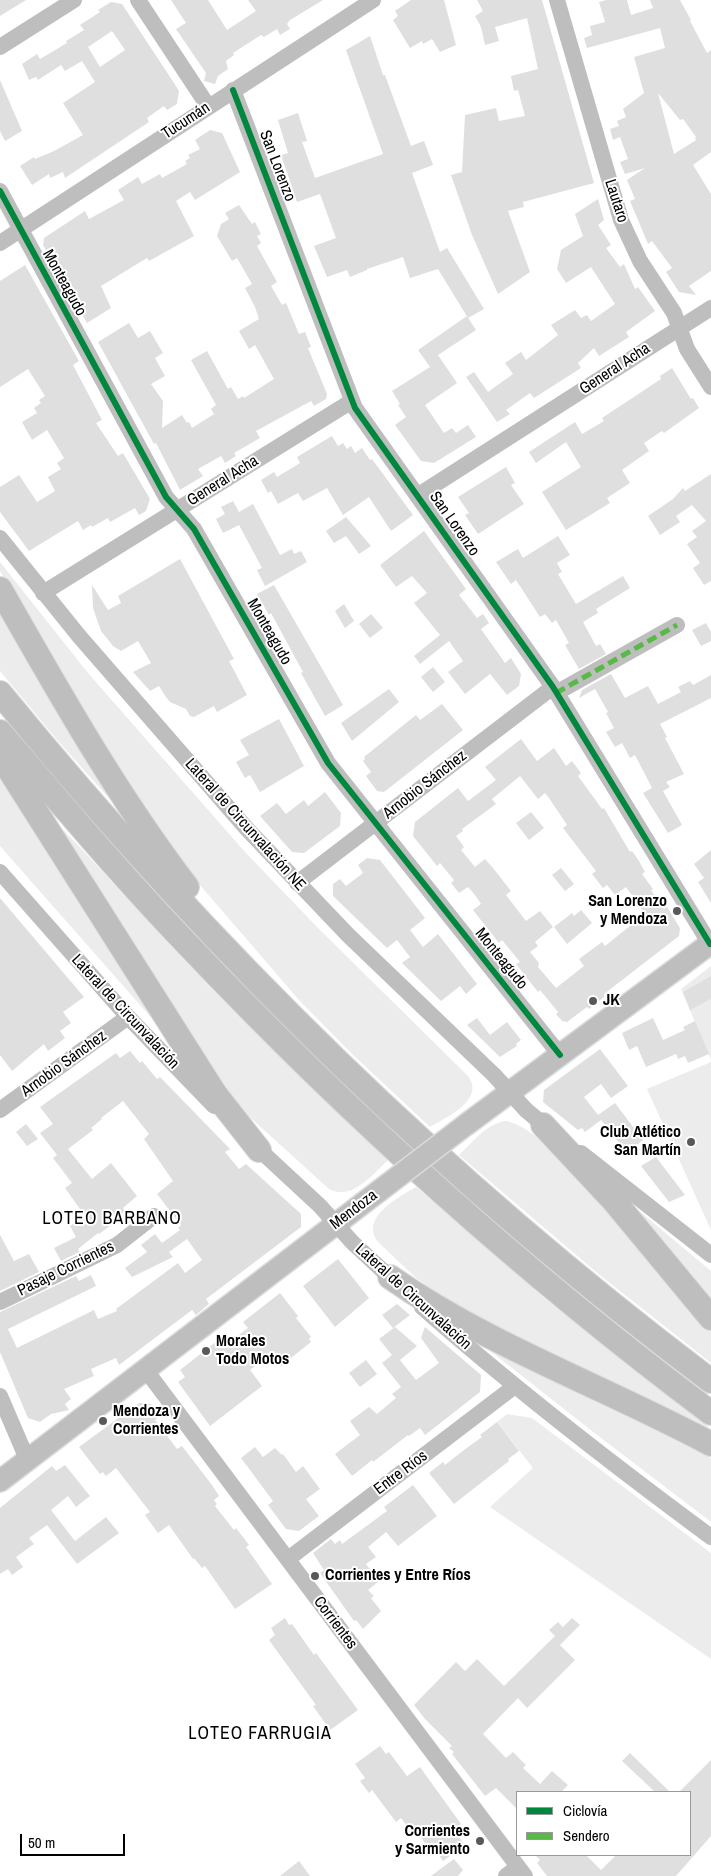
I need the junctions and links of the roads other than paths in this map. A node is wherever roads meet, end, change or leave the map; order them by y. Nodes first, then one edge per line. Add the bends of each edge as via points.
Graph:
1 (74, 0) edge
2 (138, 0) edge
3 (373, 0) edge
4 (557, 0) edge
5 (0, 47) edge
6 (233, 90) junction
7 (208, 106) junction
8 (0, 191) edge
9 (20, 230) junction
10 (0, 243) edge
11 (711, 308) edge
12 (679, 328) junction
13 (711, 387) edge
14 (352, 401) junction
15 (417, 496) junction
16 (176, 509) junction
17 (0, 538) edge
18 (0, 589) edge
19 (43, 593) junction
20 (677, 625) dead end
21 (554, 690) junction
22 (0, 693) edge
23 (0, 732) edge
24 (0, 755) edge
25 (376, 823) junction
26 (0, 872) edge
27 (297, 883) junction
28 (711, 944) edge
29 (278, 1003) junction
30 (128, 1017) junction
31 (560, 1055) junction
32 (510, 1092) junction
33 (0, 1110) edge
34 (543, 1125) junction
35 (259, 1150) junction
36 (154, 1216) dead end
37 (336, 1224) junction
38 (711, 1255) edge
39 (390, 1278) junction
40 (0, 1302) edge
41 (711, 1318) edge
42 (145, 1369) junction
43 (711, 1381) edge
44 (515, 1386) junction
45 (0, 1396) edge
46 (711, 1413) edge
47 (711, 1444) edge
48 (27, 1459) junction
49 (0, 1481) edge
50 (711, 1537) edge
51 (288, 1559) junction
52 (516, 1873) edge

1 - 5 street
2 - 7 street
3 - 6 street, Tucumán
4 - 12 street, Lautaro via 621,220 640,261 674,313
6 - 7 street, Tucumán
6 - 14 street, San Lorenzo
7 - 9 street, Tucumán
8 - 9 street, Monteagudo
9 - 10 street, Tucumán
9 - 16 street, Monteagudo via 166,498
11 - 12 street, General Acha
12 - 13 street, Lautaro via 687,349
12 - 15 street, General Acha
14 - 15 street, San Lorenzo
14 - 16 street, General Acha
15 - 21 street, San Lorenzo
16 - 19 street, General Acha
16 - 25 street, Monteagudo via 194,529 328,763
17 - 19 street, Lateral de Circunvalación NE
18 - 29 highway via 84,735 136,817
19 - 27 street, Lateral de Circunvalación NE via 187,762
20 - 21 street, Arnobio Sánchez
21 - 25 street, Arnobio Sánchez
21 - 28 street, San Lorenzo
22 - 29 highway via 121,835
23 - 46 highway via 185,942 319,1077 405,1159 543,1280
24 - 35 highway via 215,1094
25 - 27 street, Arnobio Sánchez
25 - 31 street, Monteagudo
26 - 30 street, Lateral de Circunvalación
27 - 32 street, Lateral de Circunvalación NE
28 - 31 main road, Mendoza
29 - 43 highway via 485,1196 624,1314
30 - 33 street, Arnobio Sánchez
30 - 35 street, Lateral de Circunvalación
31 - 32 main road, Mendoza
32 - 34 street, Lateral de Circunvalación NE
32 - 37 main road, Mendoza, bridge
34 - 38 street, Lateral de Circunvalación NE
34 - 41 highway via 614,1201
35 - 37 street, Lateral de Circunvalación
36 - 40 street, Pasaje Corrientes via 117,1245
37 - 39 street, Lateral de Circunvalación
37 - 42 main road, Mendoza
39 - 44 street, Lateral de Circunvalación
39 - 47 highway via 431,1305 490,1336
42 - 48 main road, Mendoza
42 - 51 street, Corrientes
44 - 50 street, Lateral de Circunvalación
44 - 51 street, Entre Ríos
45 - 48 street
48 - 49 main road, Mendoza
51 - 52 street, Corrientes

